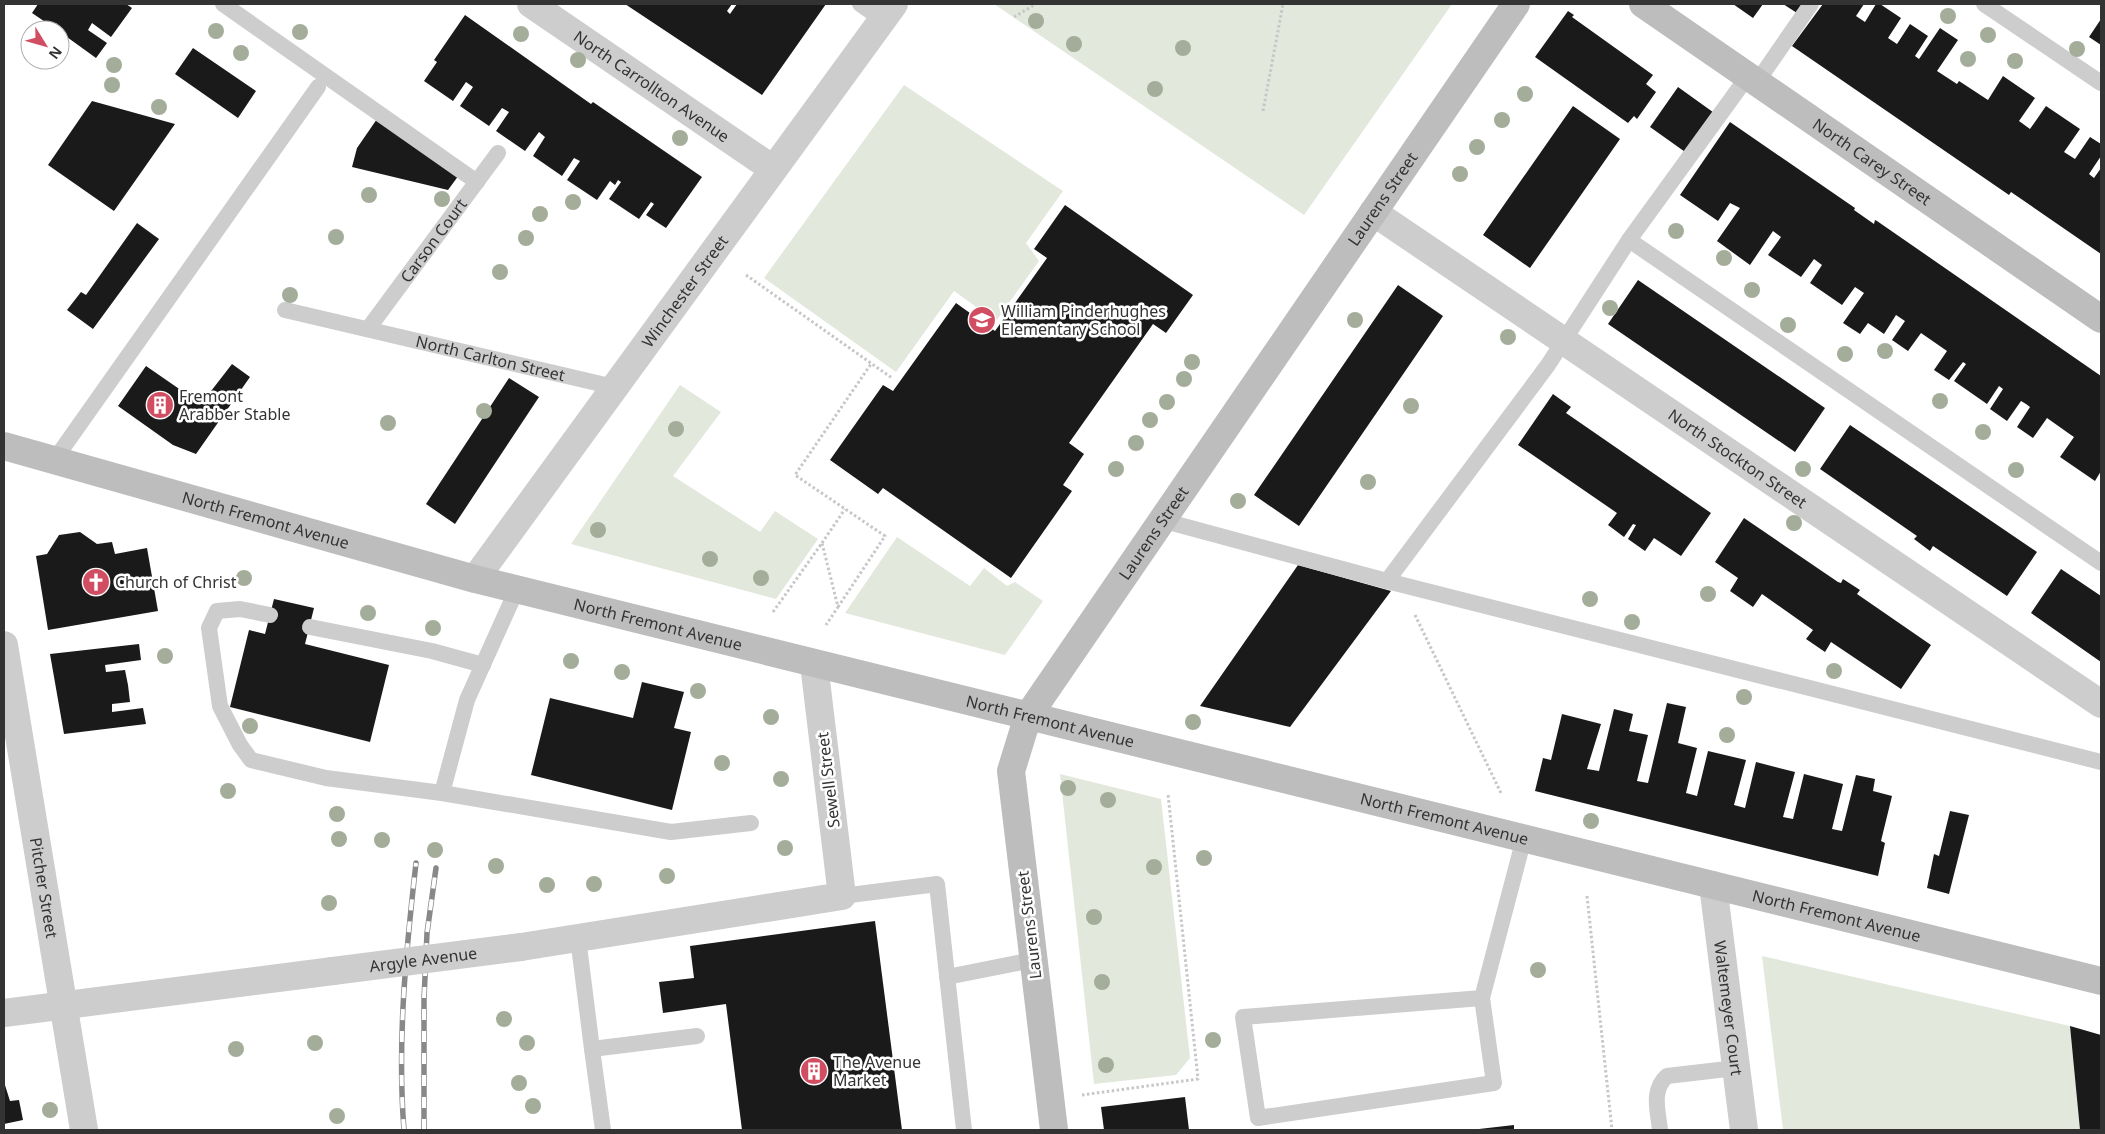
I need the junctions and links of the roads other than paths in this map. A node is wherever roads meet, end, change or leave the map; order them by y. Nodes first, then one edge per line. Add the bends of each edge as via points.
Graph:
1 (223, 4) edge
2 (531, 4) edge
3 (860, 4) edge
4 (1516, 4) edge
5 (1643, 4) edge
6 (1811, 4) edge
7 (1984, 4) edge
8 (888, 12) edge
9 (1753, 79) junction
10 (2101, 83) edge
11 (318, 87) dead end
12 (498, 153) dead end
13 (773, 169) junction
14 (477, 182) junction
15 (1373, 212) junction
16 (1629, 240) junction
17 (285, 310) dead end
18 (2101, 319) edge
19 (368, 328) junction
20 (1565, 341) junction
21 (614, 387) junction
22 (4, 446) edge
23 (53, 462) junction
24 (1161, 520) junction
25 (2101, 563) edge
26 (475, 579) junction
27 (1394, 583) junction
28 (517, 589) junction
29 (270, 615) dead end
30 (310, 627) dead end
31 (4, 645) edge
32 (814, 664) junction
33 (483, 665) junction
34 (2101, 704) edge
35 (1028, 716) junction
36 (10, 722) edge
37 (2101, 762) edge
38 (442, 793) junction
39 (751, 823) dead end
40 (1524, 838) junction
41 (1713, 885) junction
42 (842, 896) junction
43 (578, 938) junction
44 (1033, 960) junction
45 (947, 977) junction
46 (2101, 981) edge
47 (1482, 998) junction
48 (63, 1005) junction
49 (4, 1013) edge
50 (697, 1036) dead end
51 (592, 1049) junction
52 (1736, 1068) junction
53 (84, 1130) edge
54 (603, 1130) edge
55 (964, 1130) edge
56 (1054, 1130) edge
57 (1660, 1130) edge
58 (1744, 1130) edge

1 - 14 lane
2 - 13 street, North Carrollton Avenue
3 - 8 lane
4 - 15 main road, Laurens Street
5 - 9 main road, North Carey Street
6 - 9 lane
7 - 10 lane
8 - 13 street, Winchester Street
9 - 16 lane
9 - 18 main road, North Carey Street
11 - 23 lane
12 - 14 lane, Carson Court
13 - 21 street, Winchester Street
14 - 19 lane, Carson Court
15 - 20 street, North Stockton Street
15 - 24 main road, Laurens Street
16 - 20 lane
16 - 25 lane
17 - 19 lane, North Carlton Street
19 - 21 lane, North Carlton Street
20 - 27 lane
20 - 34 street, North Stockton Street
21 - 26 street, Winchester Street
22 - 23 main road, North Fremont Avenue
23 - 26 main road, North Fremont Avenue
24 - 27 lane
24 - 35 main road, Laurens Street
26 - 28 main road, North Fremont Avenue
27 - 37 lane
28 - 32 main road, North Fremont Avenue
28 - 33 lane
29 - 38 lane via 240,609 217,611 209,628 220,706 251,760 326,778
30 - 33 lane via 432,651
31 - 36 street, Pitcher Street
32 - 35 main road, North Fremont Avenue
32 - 42 street, Sewell Street
33 - 38 lane via 468,700
35 - 40 main road, North Fremont Avenue
35 - 44 main road, Laurens Street via 1011,771
36 - 48 street, Pitcher Street
38 - 39 lane via 671,832
40 - 41 main road, North Fremont Avenue
40 - 47 lane
41 - 46 main road, North Fremont Avenue
41 - 52 street, Waltemeyer Court
42 - 43 street, Argyle Avenue
42 - 45 lane via 937,884
43 - 48 street, Argyle Avenue, bridge
43 - 51 lane
44 - 45 lane
44 - 56 main road, Laurens Street
45 - 55 lane
47 - 47 lane via 1494,1083 1258,1118 1243,1017
48 - 49 street, Argyle Avenue
48 - 53 street, Pitcher Street
50 - 51 lane
51 - 54 lane
52 - 57 lane via 1667,1076 1660,1082 1656,1098
52 - 58 street, Waltemeyer Court

